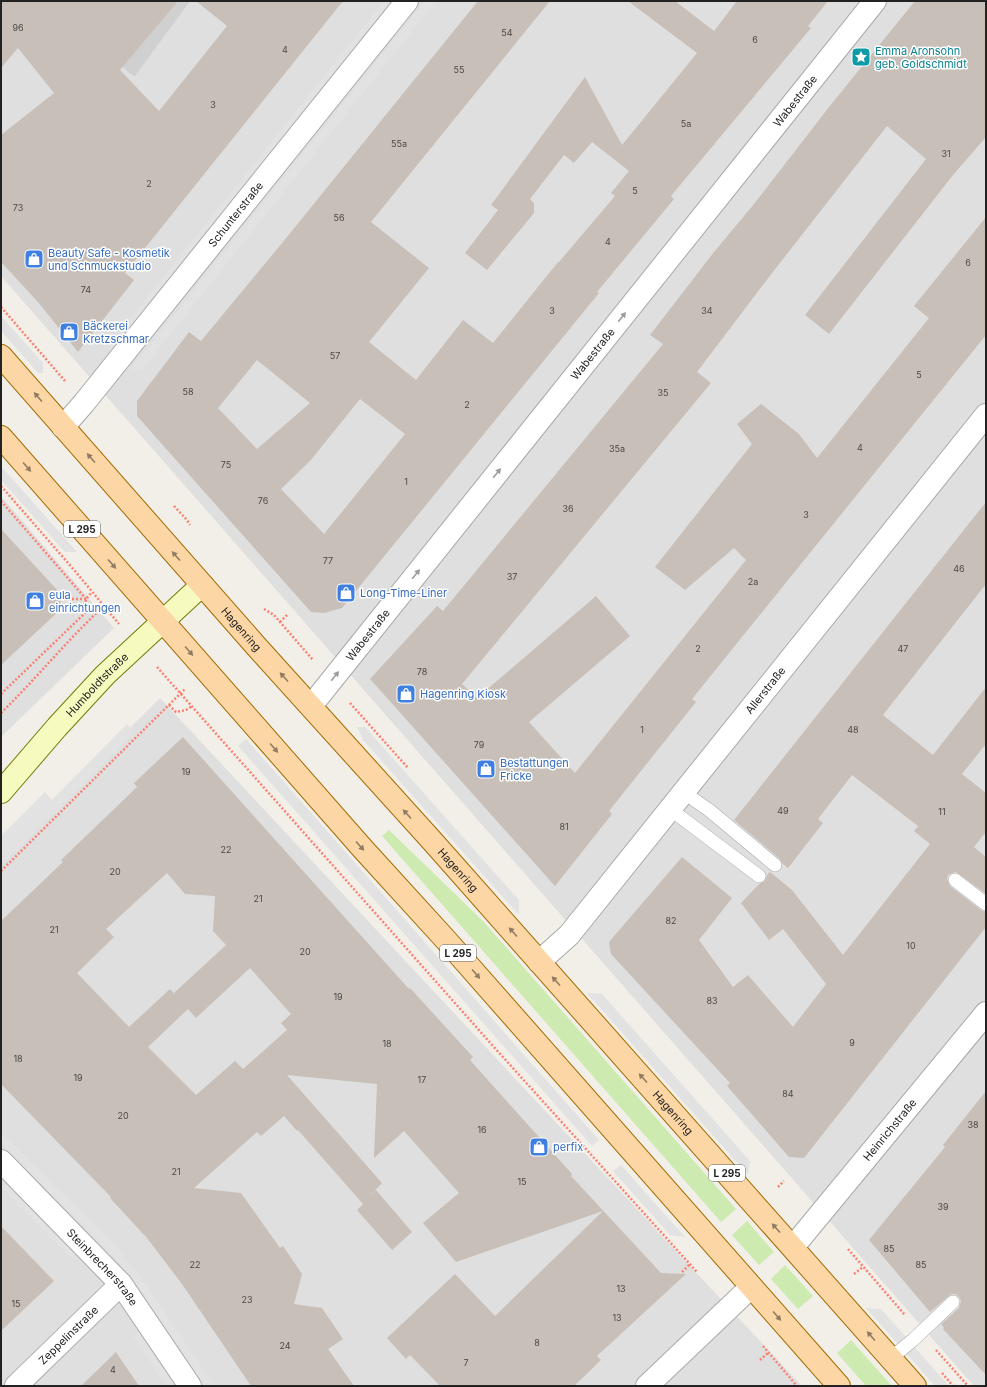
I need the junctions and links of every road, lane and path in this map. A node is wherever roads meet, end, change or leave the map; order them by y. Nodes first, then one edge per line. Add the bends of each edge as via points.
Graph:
1 (407, 1) edge
2 (875, 1) edge
3 (1, 307) edge
4 (1, 356) edge
5 (84, 403) junction
6 (986, 415) edge
7 (63, 427) junction
8 (1, 437) edge
9 (1, 486) edge
10 (1, 501) edge
11 (202, 585) junction
12 (92, 592) junction
13 (86, 599) junction
14 (60, 600) dead end
15 (265, 610) dead end
16 (287, 615) dead end
17 (163, 621) junction
18 (280, 622) junction
19 (331, 681) junction
20 (1, 694) edge
21 (169, 705) junction
22 (193, 706) junction
23 (310, 706) junction
24 (1, 713) edge
25 (1, 792) edge
26 (683, 792) junction
27 (670, 809) junction
28 (775, 865) dead end
29 (1, 871) edge
30 (759, 876) dead end
31 (955, 880) dead end
32 (986, 904) edge
33 (539, 962) junction
34 (986, 1013) edge
35 (1, 1161) edge
36 (784, 1181) dead end
37 (778, 1186) dead end
38 (793, 1247) junction
39 (848, 1249) dead end
40 (690, 1264) junction
41 (682, 1272) dead end
42 (698, 1273) dead end
43 (854, 1275) dead end
44 (121, 1284) junction
45 (751, 1287) junction
46 (953, 1302) dead end
47 (891, 1358) junction
48 (760, 1360) dead end
49 (16, 1386) edge
50 (190, 1386) edge
51 (647, 1386) edge
52 (797, 1386) edge
53 (839, 1386) edge
54 (915, 1386) edge

1 - 5 street, Schunterstraße
19 -> 2 street, Wabestraße
3 - 5 path
7 -> 4 main road, Hagenring / L 295
5 - 7 street, Schunterstraße
6 - 26 street, Allerstraße
11 -> 7 main road, Hagenring / L 295
8 -> 17 main road, L 295
9 - 12 path
10 - 13 path
11 - 17 main road, Humboldtstraße
23 -> 11 main road, Hagenring / L 295
12 - 13 path
12 - 24 path via 104,606
13 - 14 path
13 - 20 path via 85,613
15 - 18 path
16 - 18 path
17 - 25 main road, Humboldtstraße via 96,684
17 -> 45 main road, L 295
18 - 19 path
19 - 23 street, Wabestraße
21 - 22 path via 176,712
21 - 22 path via 181,693
21 - 29 path
22 - 40 path via 493,1046
33 -> 23 main road, Hagenring / L 295
26 - 27 street, Allerstraße
26 - 28 lane via 709,810
27 - 30 lane
27 - 33 street, Allerstraße via 569,935
31 - 32 lane
38 -> 33 main road, Hagenring / L 295
34 - 38 street, Heinrichstraße
35 - 44 street, Steinbrecherstraße
36 - 37 path
47 -> 38 main road, Hagenring / L 295
39 - 43 path via 863,1267
40 - 41 path
40 - 42 path
44 - 49 street, Zeppelinstraße
44 - 50 street, Steinbrecherstraße
45 - 51 street
45 -> 53 main road, L 295
46 - 47 lane
47 - 54 main road, Hagenring / L 295
48 - 52 path via 768,1353

